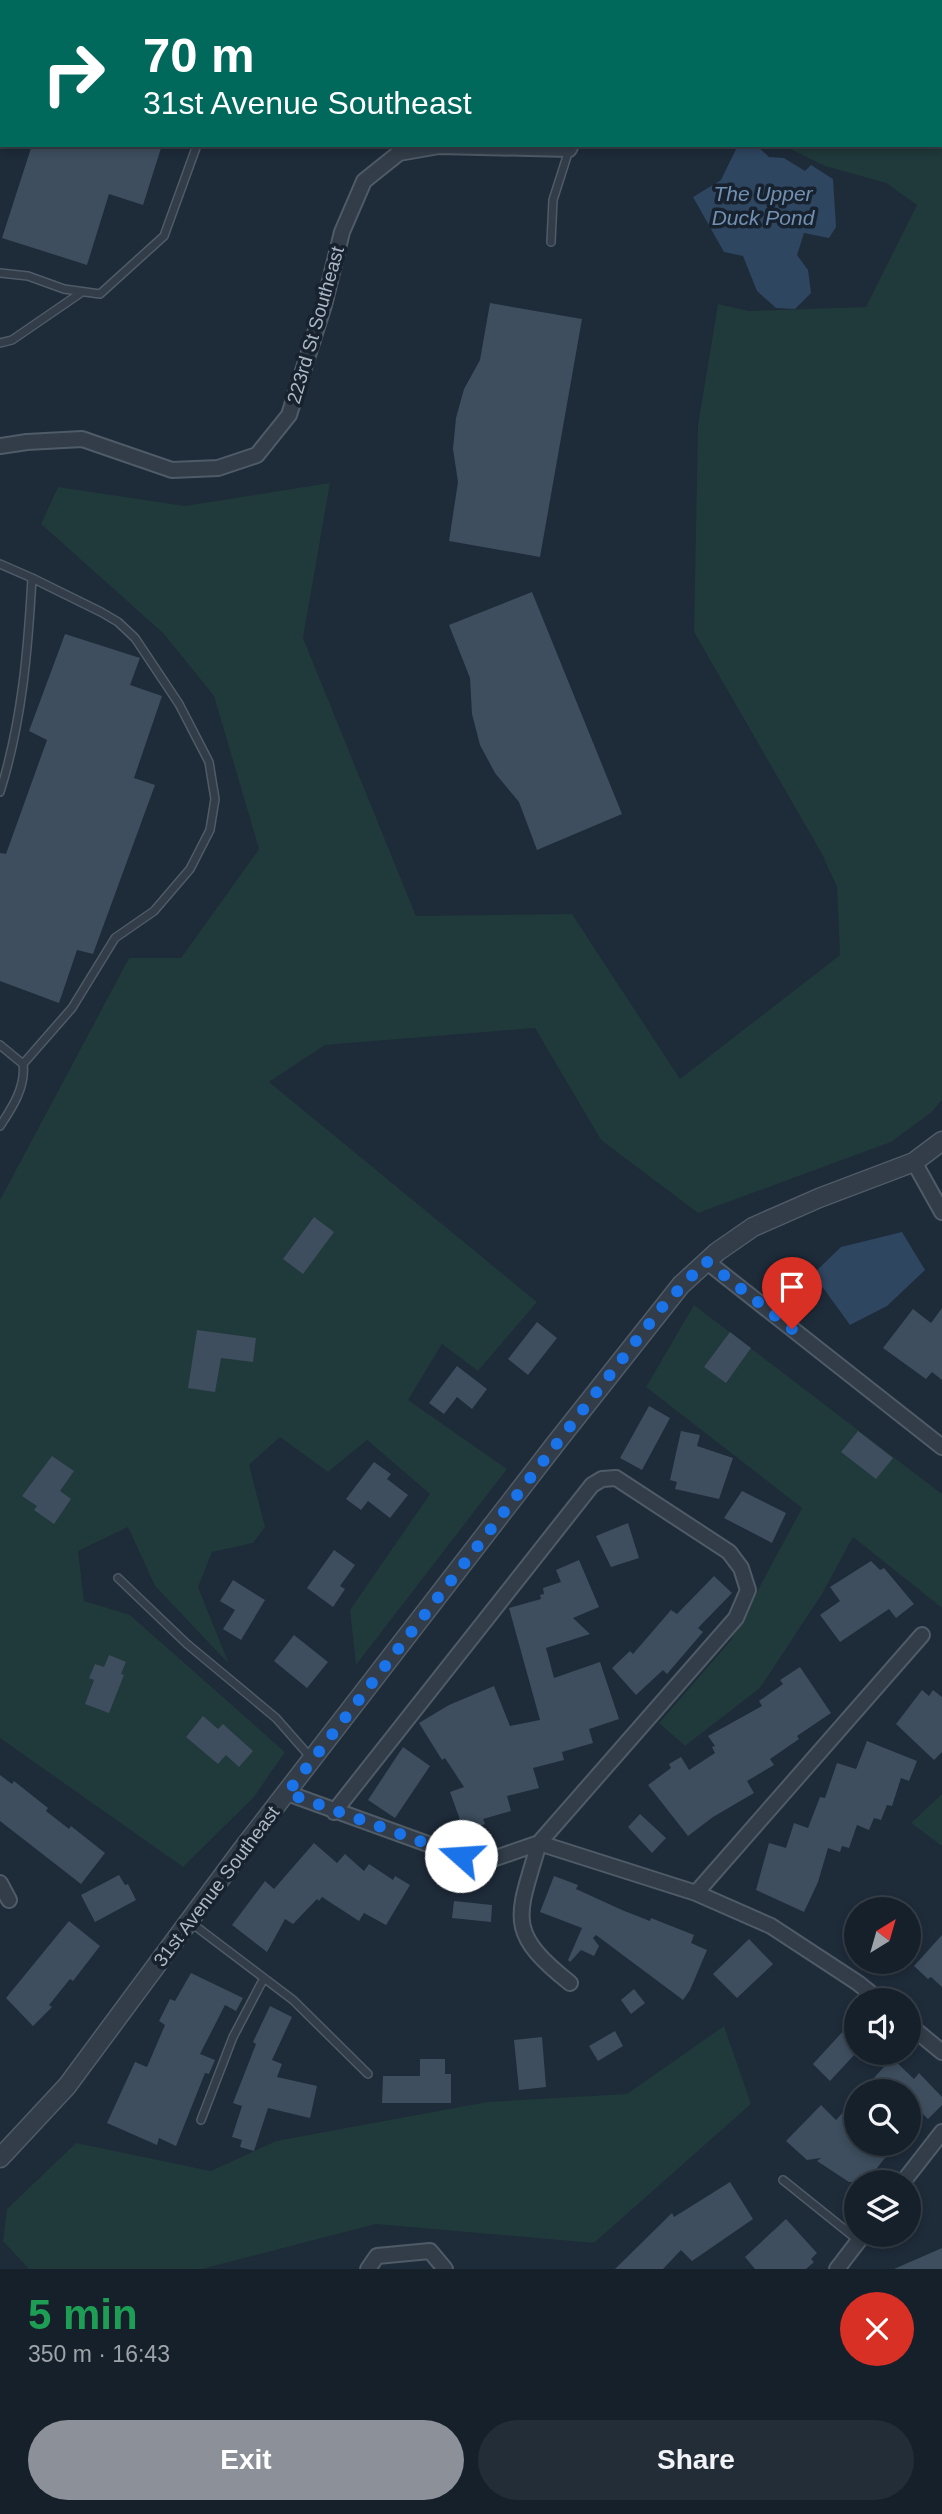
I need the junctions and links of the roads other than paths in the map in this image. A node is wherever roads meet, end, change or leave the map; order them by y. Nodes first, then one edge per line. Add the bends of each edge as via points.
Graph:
1 (196, 147) edge
2 (433, 147) edge
3 (570, 147) edge
4 (551, 242) dead end
5 (0, 273) edge
6 (83, 292) junction
7 (0, 343) edge
8 (0, 446) edge
9 (0, 564) edge
10 (32, 578) junction
11 (0, 792) edge
12 (0, 1045) edge
13 (23, 1064) junction
14 (0, 1126) edge
15 (942, 1141) edge
16 (914, 1162) junction
17 (942, 1212) edge
18 (706, 1261) junction
19 (942, 1447) edge
20 (118, 1578) dead end
21 (922, 1635) dead end
22 (313, 1760) junction
23 (287, 1793) junction
24 (334, 1812) junction
25 (539, 1843) junction
26 (0, 1883) edge
27 (696, 1893) junction
28 (9, 1900) dead end
29 (189, 1921) junction
30 (264, 1979) junction
31 (570, 1983) dead end
32 (864, 1988) edge
33 (921, 2035) edge
34 (942, 2052) edge
35 (368, 2074) dead end
36 (201, 2120) dead end
37 (942, 2132) edge
38 (0, 2158) edge
39 (913, 2170) edge
40 (783, 2180) dead end
41 (844, 2225) edge
42 (854, 2247) edge
43 (368, 2269) edge
44 (445, 2269) edge
45 (837, 2269) edge

1 - 6 lane via 164,236 100,294
2 - 8 street, 223rd St Southeast via 399,153 364,181 342,233 289,415 257,454 218,468 172,470 82,439
3 - 4 lane via 554,200
5 - 6 lane
6 - 7 lane via 12,340
9 - 10 lane
10 - 11 lane via 27,664
10 - 13 lane via 101,612 135,638 179,704 209,762 215,799 209,830 190,869 154,911 116,938 72,1008
12 - 13 lane
13 - 14 lane via 19,1092
15 - 16 street, 31st Avenue Southeast
16 - 17 street
16 - 18 street, 31st Avenue Southeast via 753,1227
18 - 19 street
18 - 22 street, 31st Avenue Southeast via 663,1306
20 - 22 lane via 187,1644 276,1718
21 - 27 street
22 - 23 street, 31st Avenue Southeast
23 - 24 street
23 - 29 street, 31st Avenue Southeast
24 - 25 street via 487,1861
24 - 25 street via 592,1485 616,1478 729,1552 741,1568 748,1590 736,1618
25 - 27 street
25 - 31 street via 520,1919 527,1943
26 - 28 street
27 - 32 street via 771,1926
29 - 30 lane
29 - 38 street, 31st Avenue Southeast via 67,2085
30 - 35 lane
30 - 36 lane via 233,2037
33 - 34 street
37 - 39 street
40 - 41 lane
42 - 45 street
43 - 44 street via 377,2256 430,2251

